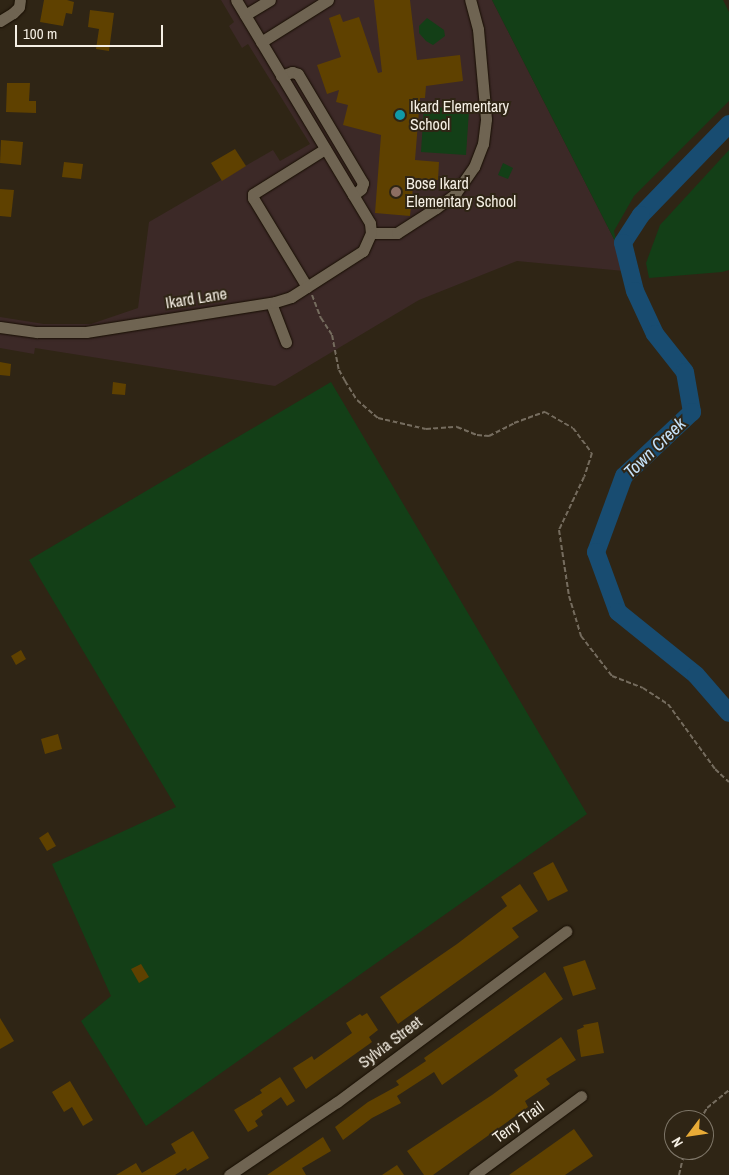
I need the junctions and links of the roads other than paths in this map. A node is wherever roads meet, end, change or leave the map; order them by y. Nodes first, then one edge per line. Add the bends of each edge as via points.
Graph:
1 (20, 0) edge
2 (236, 0) edge
3 (270, 0) edge
4 (328, 0) edge
5 (470, 0) edge
6 (245, 15) junction
7 (0, 21) edge
8 (261, 42) junction
9 (281, 76) junction
10 (325, 149) junction
11 (354, 195) junction
12 (371, 233) junction
13 (307, 287) junction
14 (272, 302) junction
15 (0, 327) edge
16 (286, 342) dead end
17 (566, 931) dead end
18 (581, 1096) dead end
19 (230, 1175) edge
20 (474, 1175) edge

1 - 7 street via 19,7
2 - 6 street
3 - 6 street
4 - 8 street
5 - 12 street via 478,29 486,119 483,144 474,167 455,194 436,208 396,233
6 - 8 street
8 - 9 street
9 - 10 street
9 - 11 street via 292,72 298,74 303,82 362,179 361,189
10 - 11 street
10 - 13 street via 253,194
11 - 12 street via 370,223
12 - 13 street, Ikard Lane via 357,257
13 - 14 street, Ikard Lane via 291,297
14 - 15 street, Ikard Lane via 86,332 37,332
14 - 16 street
17 - 19 street, Sylvia Street via 337,1102
18 - 20 street, Terry Trail

